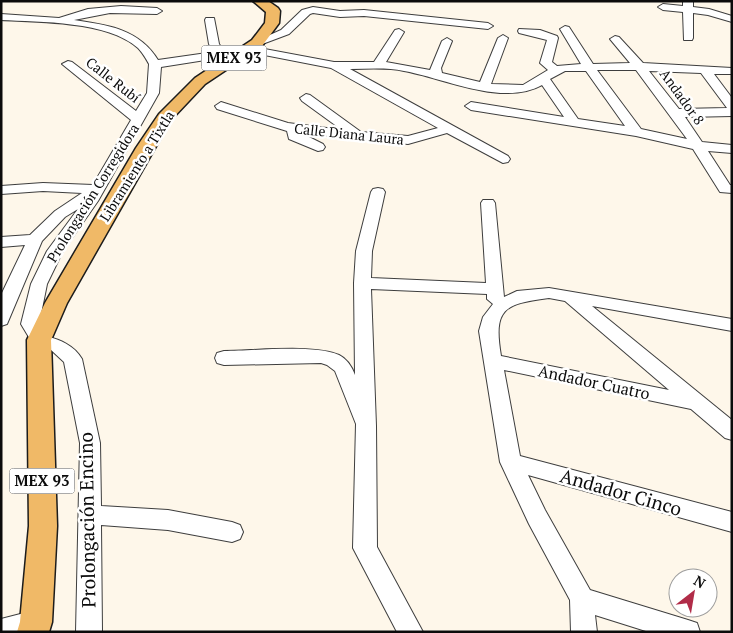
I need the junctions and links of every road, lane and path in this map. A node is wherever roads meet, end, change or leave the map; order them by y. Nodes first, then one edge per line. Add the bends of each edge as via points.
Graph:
1 (259, 1) edge
2 (688, 6) edge
3 (402, 7) dead end
4 (663, 7) dead end
5 (157, 11) dead end
6 (370, 14) junction
7 (718, 14) junction
8 (732, 14) edge
9 (1, 17) edge
10 (732, 19) edge
11 (210, 20) dead end
12 (61, 21) junction
13 (488, 26) dead end
14 (565, 30) dead end
15 (523, 31) dead end
16 (398, 32) dead end
17 (616, 38) dead end
18 (688, 38) dead end
19 (447, 40) dead end
20 (502, 42) dead end
21 (253, 46) junction
22 (223, 58) junction
23 (68, 64) dead end
24 (155, 64) junction
25 (334, 65) junction
26 (378, 65) junction
27 (641, 66) junction
28 (589, 67) junction
29 (554, 70) junction
30 (705, 70) junction
31 (732, 71) edge
32 (436, 76) junction
33 (543, 78) junction
34 (484, 86) junction
35 (306, 98) dead end
36 (220, 106) dead end
37 (471, 106) dead end
38 (732, 106) edge
39 (732, 112) edge
40 (677, 113) junction
41 (138, 119) junction
42 (574, 122) junction
43 (294, 128) junction
44 (449, 129) junction
45 (636, 132) junction
46 (358, 136) junction
47 (699, 146) junction
48 (318, 147) dead end
49 (732, 149) edge
50 (503, 159) dead end
51 (135, 166) junction
52 (98, 189) junction
53 (732, 189) edge
54 (1, 190) edge
55 (378, 192) dead end
56 (488, 203) dead end
57 (35, 239) junction
58 (1, 242) edge
59 (362, 283) junction
60 (569, 295) junction
61 (497, 298) junction
62 (2, 312) edge
63 (732, 325) edge
64 (39, 340) junction
65 (224, 358) dead end
66 (493, 361) junction
67 (696, 403) junction
68 (366, 426) junction
69 (732, 432) edge
70 (511, 462) junction
71 (90, 515) junction
72 (732, 522) edge
73 (232, 532) dead end
74 (582, 599) junction
75 (35, 627) edge
76 (1, 631) edge
77 (89, 632) edge
78 (411, 632) edge
79 (584, 632) edge
80 (688, 632) edge

1 - 21 main road, Libramiento a Tixtla / MEX 93 via 273,11 272,23
2 - 4 street
2 - 7 street
2 - 18 street
3 - 6 street
5 - 12 street via 96,10
6 - 13 street
6 - 21 street via 309,10 284,32
7 - 8 street
7 - 10 street
9 - 12 street
11 - 22 street via 214,44
12 - 24 street via 77,22 123,35 141,45
14 - 28 street
15 - 29 street via 553,38 546,63
16 - 26 street
17 - 27 street, Andador 8
19 - 32 street via 435,68
20 - 34 street
21 - 22 main road, Libramiento a Tixtla / MEX 93
21 - 25 street
22 - 24 street
22 - 51 main road, Libramiento a Tixtla / MEX 93 via 172,108
23 - 41 street, Calle Rubí
24 - 41 street, Prolongación Corregidora / MEX 93 via 153,93
25 - 26 street
25 - 44 street, Calle Diana Laura
26 - 32 street
27 - 28 street
27 - 30 street
27 - 40 street, Andador 8
28 - 29 street
28 - 45 street
29 - 33 street
30 - 31 street
30 - 38 street
32 - 34 street
33 - 34 street via 522,88
33 - 42 street
35 - 46 street
36 - 43 street, Calle Diana Laura
37 - 42 street
39 - 40 street
40 - 47 street, Andador 8
41 - 52 street, Prolongación Corregidora / MEX 93
42 - 45 street
43 - 46 street, Calle Diana Laura
43 - 48 street via 294,136
44 - 46 street, Calle Diana Laura via 408,140
44 - 50 street, Calle Diana Laura
45 - 47 street
47 - 49 street
47 - 53 street, Andador 8 via 725,189
51 - 52 street
51 - 64 main road, Libramiento a Tixtla / MEX 93 via 56,303
52 - 54 street
52 - 57 street via 60,214
52 - 64 street, Prolongación Corregidora / MEX 93 via 54,251 39,284 30,324
55 - 59 street via 364,251
56 - 61 street
57 - 58 street
57 - 62 street
59 - 61 street
59 - 68 street
60 - 61 street via 549,293
60 - 63 street
60 - 67 street
61 - 66 street via 488,331
64 - 71 street, Prolongación Encino via 56,345 73,359 90,442
64 - 75 main road, MEX 93 via 43,526
65 - 68 street via 322,356 334,360 343,368
66 - 67 street, Andador Cuatro
66 - 70 street
67 - 69 street
68 - 78 street via 366,548
70 - 72 street, Andador Cinco
70 - 74 street
71 - 73 street via 168,520
71 - 77 street, Prolongación Encino
74 - 79 street
74 - 80 street
75 - 76 street

